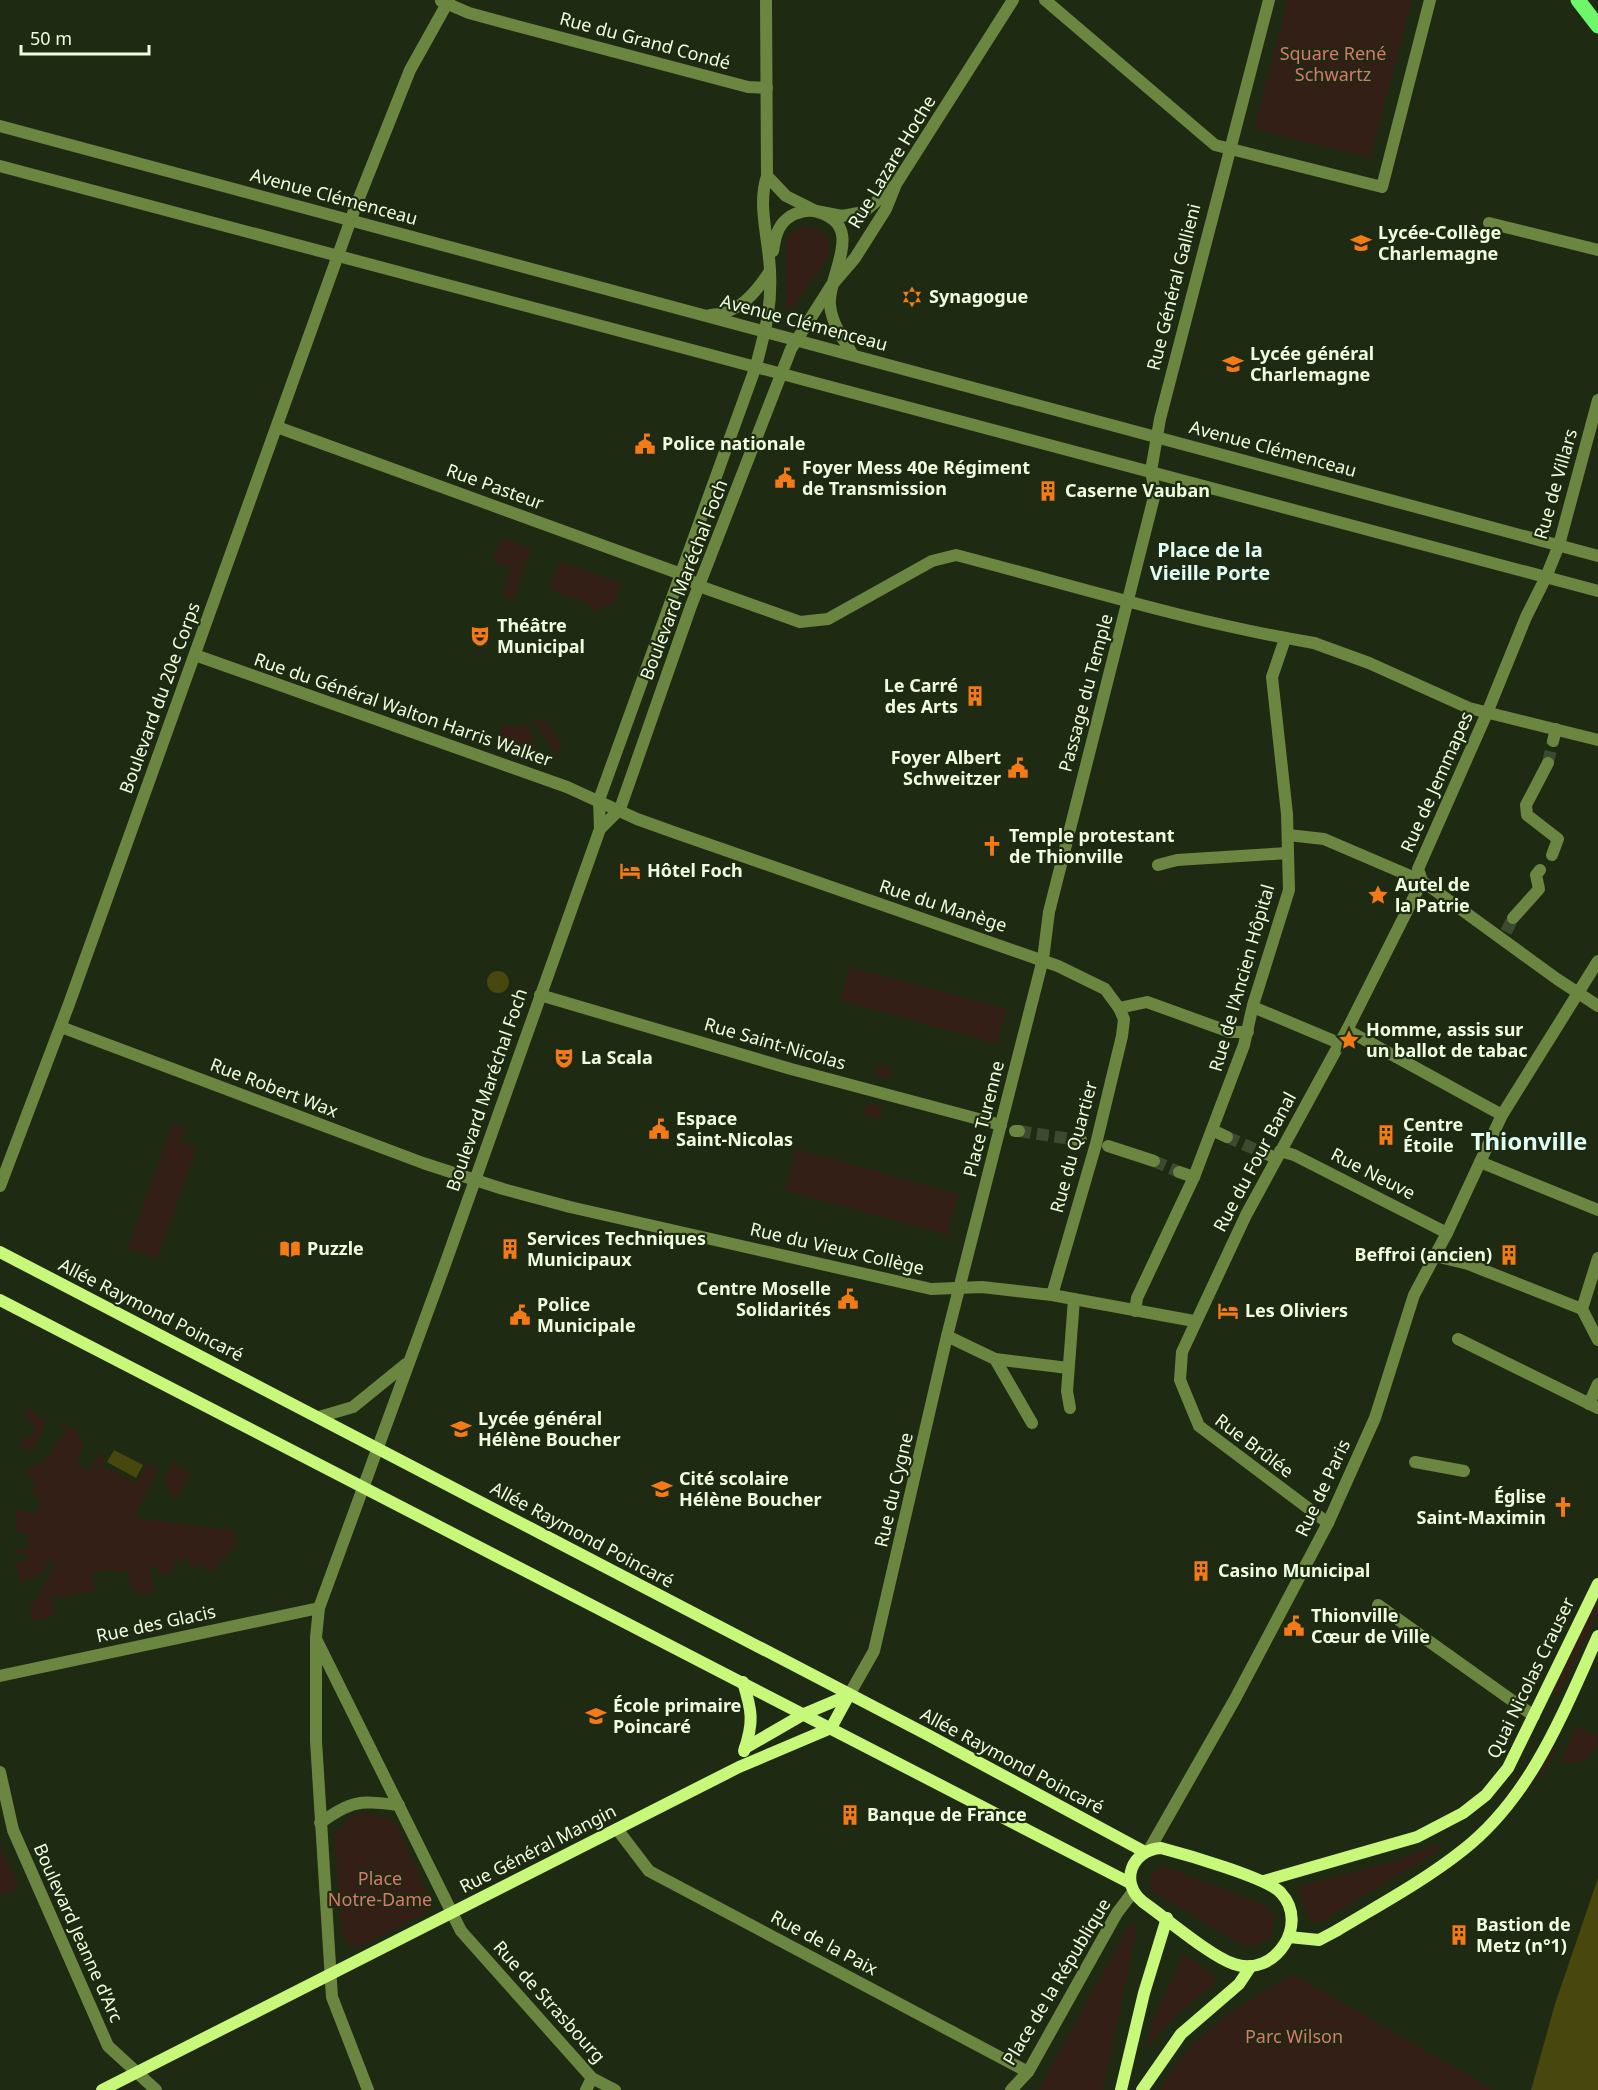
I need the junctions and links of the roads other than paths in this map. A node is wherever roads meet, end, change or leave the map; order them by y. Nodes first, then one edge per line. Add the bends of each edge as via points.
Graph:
1 (766, 0) edge
2 (1013, 0) edge
3 (1045, 0) edge
4 (1269, 0) edge
5 (1430, 0) edge
6 (1578, 0) edge
7 (445, 1) edge
8 (1598, 26) edge
9 (767, 88) junction
10 (0, 126) edge
11 (1229, 147) junction
12 (0, 165) edge
13 (767, 176) junction
14 (896, 183) junction
15 (816, 212) junction
16 (351, 220) junction
17 (1489, 223) dead end
18 (1598, 250) edge
19 (338, 255) junction
20 (770, 271) junction
21 (831, 286) junction
22 (706, 316) junction
23 (765, 332) junction
24 (796, 339) junction
25 (853, 355) junction
26 (756, 366) junction
27 (782, 373) junction
28 (1598, 400) edge
29 (277, 427) junction
30 (1158, 436) junction
31 (1151, 471) junction
32 (1559, 545) junction
33 (1598, 556) edge
34 (681, 574) junction
35 (1546, 577) junction
36 (699, 586) junction
37 (1598, 591) edge
38 (1129, 602) junction
39 (1285, 639) junction
40 (195, 655) junction
41 (1487, 713) junction
42 (1598, 740) edge
43 (1548, 763) tunnel mouth
44 (599, 800) junction
45 (620, 809) junction
46 (600, 828) junction
47 (1288, 835) junction
48 (1288, 853) junction
49 (1552, 855) dead end
50 (1158, 865) dead end
51 (1540, 870) dead end
52 (1422, 881) junction
53 (1513, 918) tunnel mouth
54 (1043, 959) junction
55 (1598, 961) edge
56 (1580, 990) junction
57 (540, 995) junction
58 (1598, 1006) edge
59 (1252, 1007) junction
60 (1119, 1008) junction
61 (61, 1027) junction
62 (1347, 1030) junction
63 (1248, 1032) junction
64 (1338, 1044) junction
65 (1502, 1115) junction
66 (1001, 1125) junction
67 (1212, 1130) junction
68 (1227, 1137) tunnel mouth
69 (1108, 1146) dead end
70 (1274, 1154) junction
71 (1154, 1161) tunnel mouth
72 (1480, 1162) junction
73 (1179, 1172) tunnel mouth
74 (1194, 1177) junction
75 (476, 1180) junction
76 (0, 1186) edge
77 (1598, 1210) edge
78 (1447, 1233) junction
79 (0, 1252) edge
80 (1434, 1256) junction
81 (1598, 1258) edge
82 (960, 1288) junction
83 (1052, 1295) junction
84 (1074, 1299) junction
85 (0, 1300) edge
86 (1582, 1309) junction
87 (1135, 1311) junction
88 (1197, 1317) junction
89 (947, 1336) junction
90 (1596, 1337) edge
91 (1458, 1339) dead end
92 (995, 1359) junction
93 (407, 1364) junction
94 (1068, 1368) junction
95 (1598, 1384) edge
96 (1594, 1406) edge
97 (1070, 1408) dead end
98 (319, 1417) junction
99 (1032, 1423) dead end
100 (378, 1448) junction
101 (1415, 1462) dead end
102 (1464, 1471) dead end
103 (364, 1486) junction
104 (1328, 1523) junction
105 (1598, 1584) edge
106 (1378, 1605) dead end
107 (319, 1608) junction
108 (1598, 1636) edge
109 (316, 1637) junction
110 (0, 1676) edge
111 (743, 1682) junction
112 (849, 1695) junction
113 (804, 1714) junction
114 (1534, 1716) junction
115 (831, 1728) junction
116 (745, 1748) junction
117 (739, 1767) junction
118 (0, 1772) edge
119 (399, 1805) junction
120 (320, 1823) junction
121 (617, 1829) junction
122 (1147, 1851) junction
123 (1264, 1881) junction
124 (1132, 1887) junction
125 (452, 1912) junction
126 (1167, 1918) junction
127 (1289, 1937) junction
128 (1251, 1966) junction
129 (331, 1974) junction
130 (1028, 2072) junction
131 (136, 2073) junction
132 (592, 2078) junction
133 (102, 2090) edge
134 (156, 2090) edge
135 (368, 2090) edge
136 (586, 2090) edge
137 (615, 2090) edge
138 (1011, 2090) edge
139 (1121, 2090) edge
140 (1142, 2090) edge

1 - 9 street
2 - 14 street, Rue Lazare Hoche
3 - 11 street via 1215,145
4 - 11 street
5 - 11 street via 1382,187
6 - 8 main road
7 - 9 street, Rue du Grand Condé via 469,13 748,87
7 - 16 street, Boulevard du 20e Corps via 410,70
9 - 13 street
10 - 16 street, Avenue Clémenceau
11 - 30 street, Rue Général Gallieni
12 - 19 street
13 - 15 street via 786,196
13 - 20 street via 762,190
14 - 15 street via 864,212 842,216
14 - 21 street, Rue Lazare Hoche via 886,209 855,258
15 - 20 street via 795,214 783,222 775,238
15 - 21 street via 831,219 843,237 843,251
16 - 19 street, Boulevard du 20e Corps
16 - 22 street, Avenue Clémenceau
17 - 18 street
19 - 26 street
19 - 29 street, Boulevard du 20e Corps
20 - 22 street via 758,290 726,315
20 - 23 street, Boulevard Maréchal Foch via 770,314
21 - 24 street, Rue Lazare Hoche
21 - 25 street via 834,320
22 - 23 street, Avenue Clémenceau
23 - 24 street, Avenue Clémenceau
23 - 26 street, Boulevard Maréchal Foch
24 - 25 street, Avenue Clémenceau
24 - 27 street, Boulevard Maréchal Foch
25 - 30 street, Avenue Clémenceau
26 - 27 street
26 - 34 street, Boulevard Maréchal Foch
27 - 31 street
27 - 36 street, Boulevard Maréchal Foch
28 - 32 street, Rue de Villars
29 - 34 street, Rue Pasteur
29 - 40 street, Boulevard du 20e Corps
30 - 31 street, Passage du Temple
30 - 32 street, Avenue Clémenceau
31 - 35 street
31 - 38 street, Passage du Temple via 1155,494
32 - 33 street, Avenue Clémenceau
32 - 35 street, Rue de Villars
34 - 36 street, Rue Pasteur
34 - 44 street, Boulevard Maréchal Foch
35 - 37 street
35 - 41 street, Rue de Jemmapes
36 - 38 street, Rue Pasteur via 800,622 828,619 932,561 956,555
36 - 45 street, Boulevard Maréchal Foch
38 - 39 street
38 - 54 street, Passage du Temple via 1049,912
39 - 41 street via 1314,643 1369,663
39 - 47 street, Rue de l'Ancien Hôpital via 1272,677
40 - 44 street, Rue du Général Walton Harris Walker
40 - 61 street, Boulevard du 20e Corps
41 - 42 street via 1554,735
41 - 52 street, Rue de Jemmapes via 1418,869
43 - 49 street via 1526,805 1527,815 1558,839
44 - 45 street, Rue du Général Walton Harris Walker
44 - 46 street, Boulevard Maréchal Foch
45 - 46 street, Boulevard Maréchal Foch
45 - 54 street, Rue du Manège via 687,837
46 - 57 street, Boulevard Maréchal Foch
47 - 48 street, Rue de l'Ancien Hôpital
47 - 52 street via 1324,839
48 - 50 street via 1177,860
48 - 59 street, Rue de l'Ancien Hôpital via 1289,890
51 - 53 street via 1536,874 1539,889
52 - 56 street
52 - 62 street, Rue de Jemmapes
54 - 60 street, Rue du Manège via 1105,989
54 - 66 street, Place Turenne
55 - 56 street, Rue de Paris
56 - 58 street
56 - 65 street, Rue de Paris
57 - 66 street, Rue Saint-Nicolas via 791,1069
57 - 75 street, Boulevard Maréchal Foch
59 - 63 street, Rue de l'Ancien Hôpital
59 - 64 street
60 - 63 street via 1147,1002 1230,1032
60 - 83 street, Rue du Quartier via 1124,1019 1122,1036 1096,1144
61 - 75 street, Rue Robert Wax
61 - 76 street, Boulevard du 20e Corps
62 - 64 street, Rue du Four Banal
62 - 65 street
63 - 67 street, Rue de l'Ancien Hôpital
64 - 70 street, Rue du Four Banal
65 - 72 street, Rue de Paris
66 - 82 street, Place Turenne
67 - 68 street
67 - 74 street, Rue de l'Ancien Hôpital
69 - 71 street
70 - 78 street, Rue Neuve via 1294,1155
70 - 88 street, Rue du Four Banal
72 - 77 street
72 - 78 street, Rue de Paris
73 - 74 street
74 - 87 street, Rue de l'Ancien Hôpital via 1137,1298
75 - 82 street, Rue du Vieux Collège via 570,1207 931,1289
75 - 93 street, Boulevard Maréchal Foch
78 - 80 street, Rue de Paris
79 - 98 main road, Allée Raymond Poincaré
80 - 86 street via 1468,1264
80 - 104 street, Rue de Paris via 1414,1295 1375,1418
81 - 86 street
82 - 83 street, Rue du Vieux Collège
82 - 89 street, Rue du Cygne
83 - 84 street, Rue du Vieux Collège
84 - 87 street, Rue du Vieux Collège
84 - 94 street
85 - 103 main road
86 - 90 street
87 - 88 street, Rue du Vieux Collège
88 - 104 street, Rue Brûlée via 1182,1352 1180,1380 1198,1426
89 - 92 street
89 - 112 street, Rue du Cygne via 874,1651
91 - 96 street
92 - 94 street
92 - 99 street
93 - 98 street via 353,1407
93 - 100 street, Boulevard Maréchal Foch
94 - 97 street
95 - 96 street
98 - 100 main road, Allée Raymond Poincaré
100 - 103 street, Boulevard Maréchal Foch
100 - 112 main road, Allée Raymond Poincaré
101 - 102 street
103 - 107 street
103 - 111 main road
104 - 122 street, Rue de Paris via 1235,1699
105 - 114 main road, Quai Nicolas Crauser
106 - 114 street
107 - 109 street
107 - 110 street, Rue des Glacis
108 - 127 main road via 1546,1748 1498,1818 1440,1868 1319,1940
109 - 119 street
109 - 120 street
111 - 113 main road
111 - 116 main road via 752,1711 752,1728
112 - 113 main road
112 - 115 main road
112 - 122 main road, Allée Raymond Poincaré
113 - 115 main road
113 - 116 main road
114 - 123 main road, Quai Nicolas Crauser via 1508,1768 1486,1795 1463,1813 1392,1846
115 - 117 main road, Rue Général Mangin
115 - 124 main road
116 - 117 main road
117 - 121 main road, Rue Général Mangin
118 - 131 street, Boulevard Jeanne d'Arc via 13,1830 108,2046
119 - 120 street via 360,1801 342,1807
119 - 125 street
120 - 129 street
121 - 125 main road, Rue Général Mangin
121 - 130 street, Rue de la Paix via 649,1871
122 - 123 main road via 1169,1850
122 - 124 main road, Place de la République via 1132,1866
123 - 127 main road via 1281,1893 1289,1907
124 - 126 main road, Place de la République
124 - 130 street, Place de la République
125 - 129 main road, Rue Général Mangin
125 - 132 street, Rue de Strasbourg via 461,1931
126 - 128 main road, Place de la République via 1222,1958
126 - 139 main road
127 - 128 main road via 1277,1954
128 - 140 main road via 1239,1984 1181,2034
129 - 131 main road, Rue Général Mangin
129 - 135 street via 332,1996
130 - 138 street, Place de la République
131 - 133 main road, Rue Général Mangin
131 - 134 street, Boulevard Jeanne d'Arc
132 - 136 street
132 - 137 street, Rue de Strasbourg

